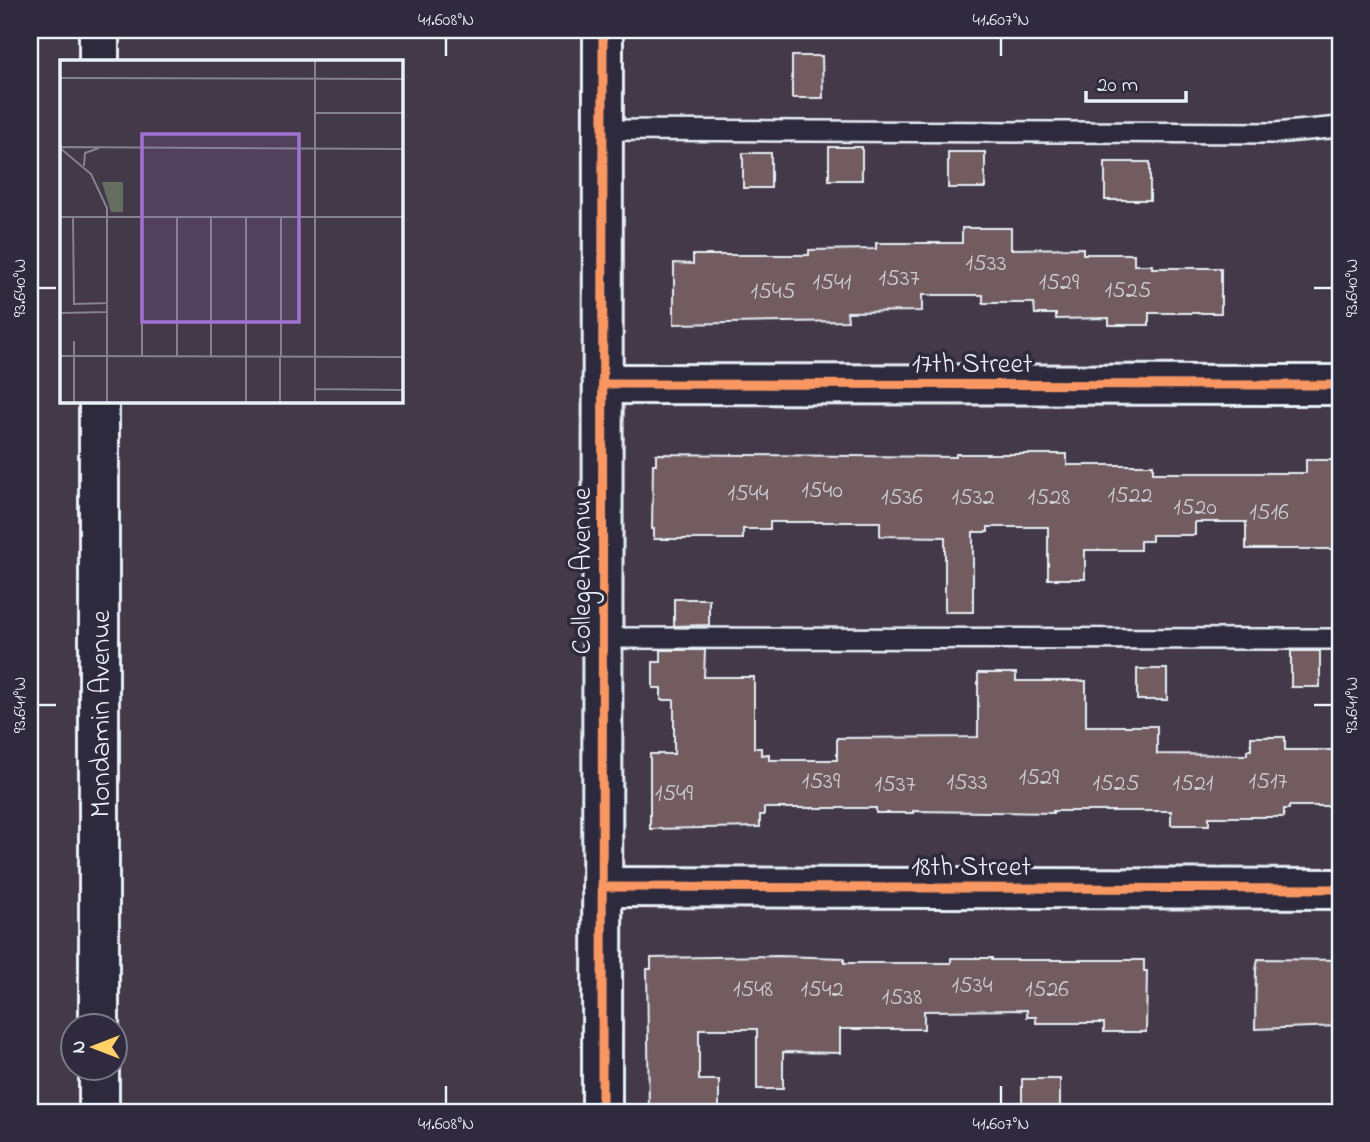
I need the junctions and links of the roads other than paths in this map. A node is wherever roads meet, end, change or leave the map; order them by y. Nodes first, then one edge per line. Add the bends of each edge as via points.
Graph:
1 (99, 30) edge
2 (603, 30) edge
3 (99, 60) edge
4 (1340, 127) edge
5 (603, 130) junction
6 (603, 384) junction
7 (1340, 385) edge
8 (99, 402) edge
9 (602, 638) junction
10 (1340, 639) edge
11 (602, 887) junction
12 (1340, 889) edge
13 (99, 1012) edge
14 (99, 1082) edge
15 (99, 1112) edge
16 (602, 1112) edge

1 - 3 street
2 - 5 street, College Avenue
4 - 5 lane via 1275,133
5 - 6 street, College Avenue
6 - 7 street, 17th Street
6 - 9 street, College Avenue
8 - 13 street, Mondamin Avenue
9 - 10 lane
9 - 11 street, College Avenue
11 - 12 street, 18th Street
11 - 16 street, College Avenue
14 - 15 street

